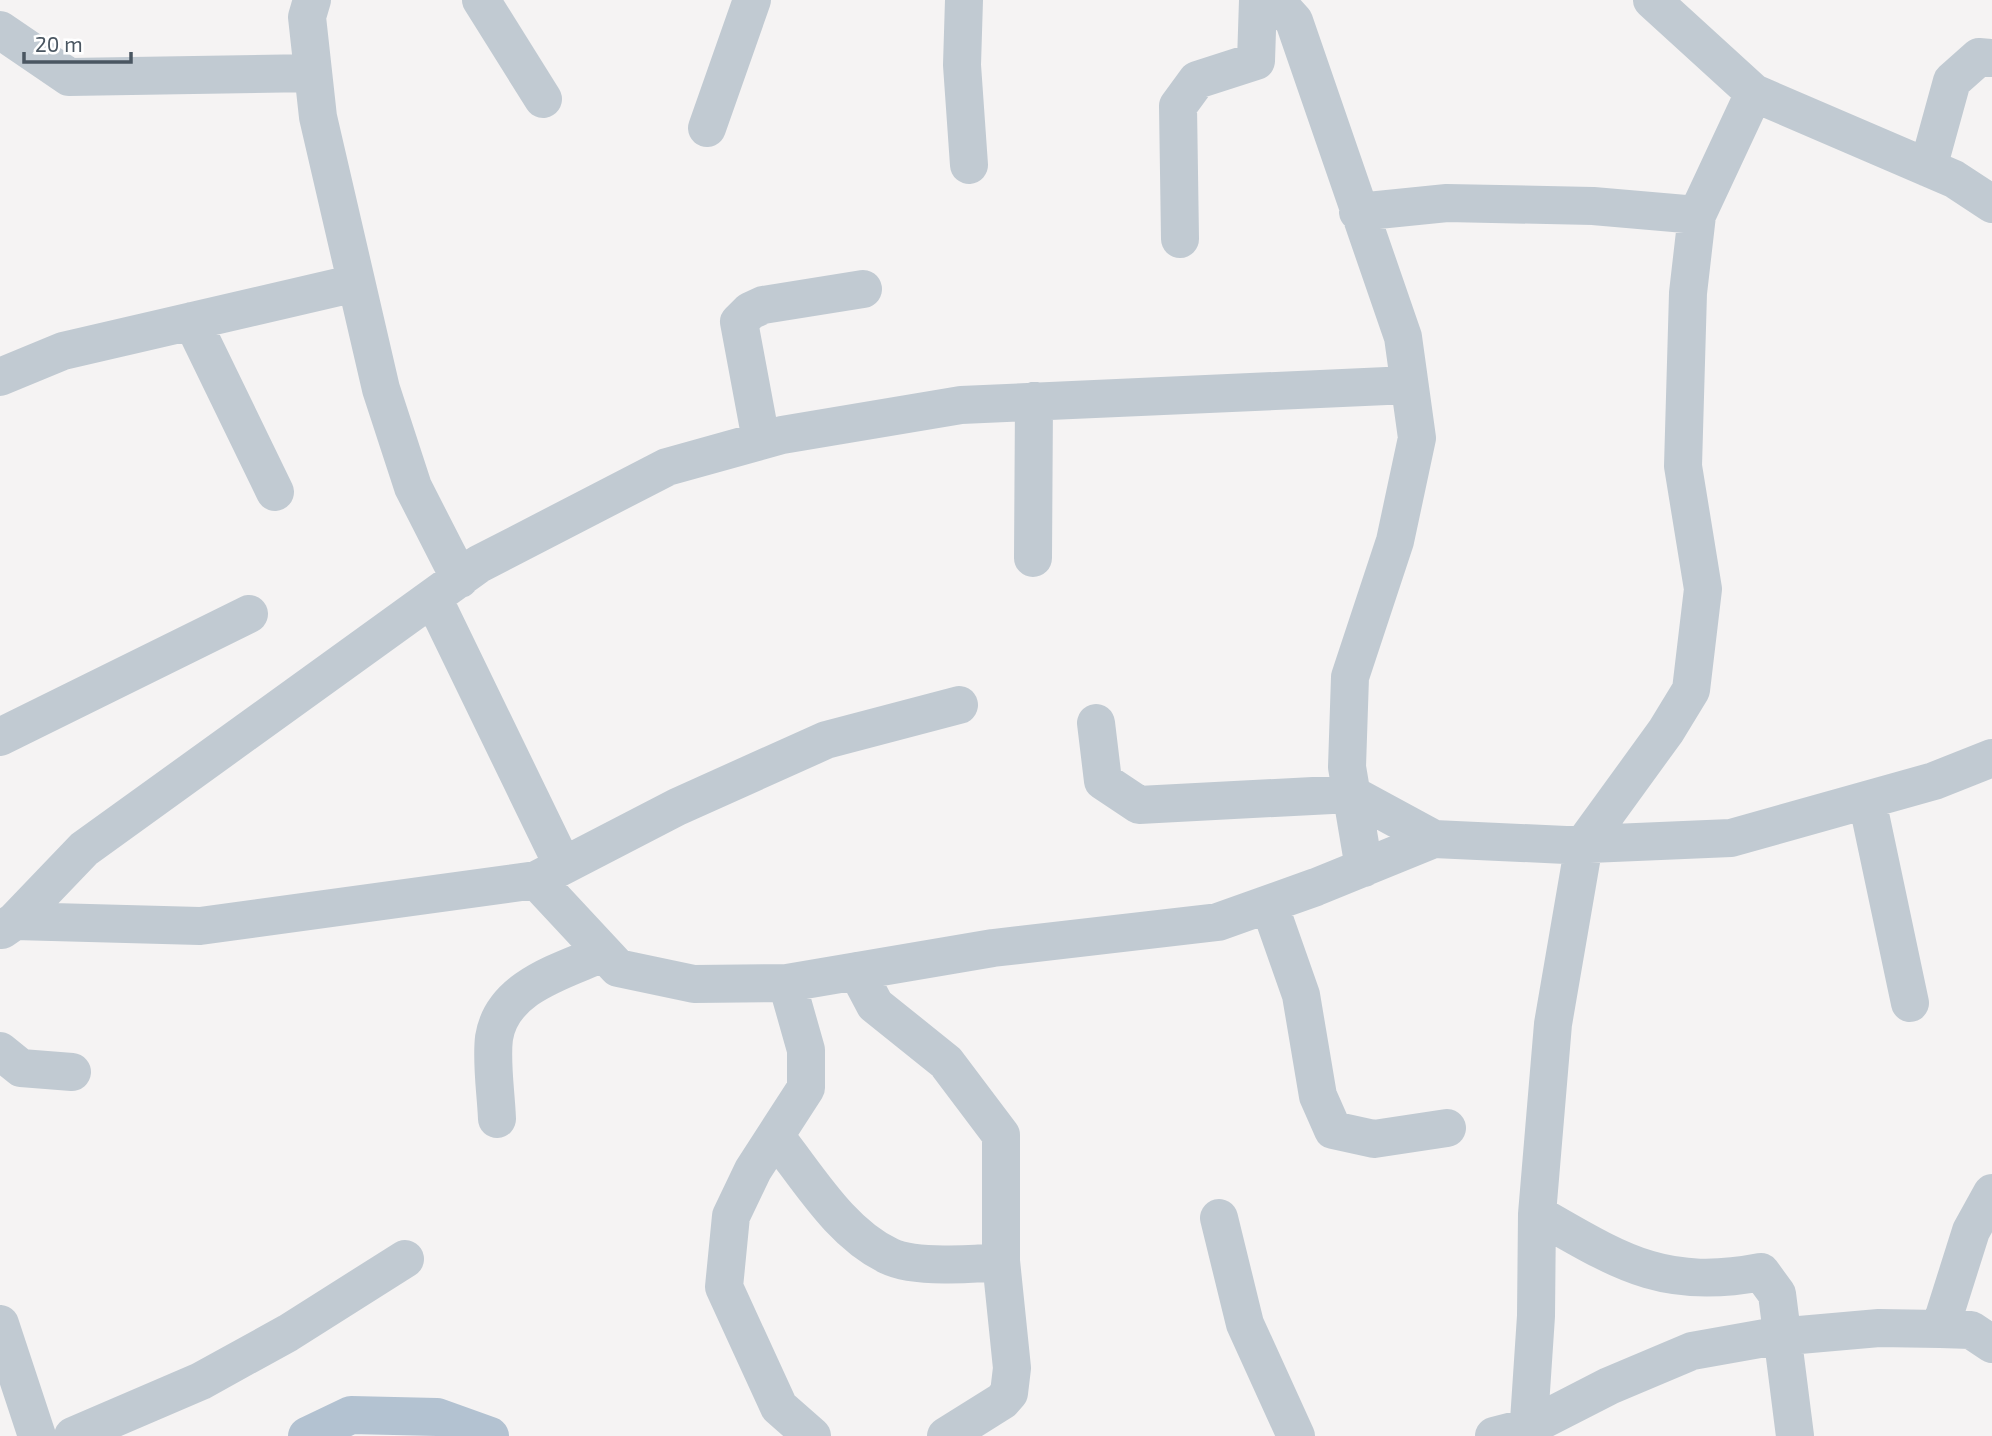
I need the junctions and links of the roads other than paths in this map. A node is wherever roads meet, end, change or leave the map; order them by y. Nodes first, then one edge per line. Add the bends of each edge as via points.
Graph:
1 (312, 0) edge
2 (481, 0) edge
3 (752, 0) edge
4 (964, 0) edge
5 (1258, 0) edge
6 (1275, 0) edge
7 (1666, 4) edge
8 (0, 30) edge
9 (1992, 58) edge
10 (313, 73) junction
11 (1754, 93) junction
12 (543, 99) dead end
13 (707, 128) dead end
14 (968, 165) dead end
15 (1928, 168) junction
16 (1992, 204) edge
17 (1358, 212) junction
18 (1697, 215) junction
19 (1180, 239) dead end
20 (356, 283) junction
21 (863, 289) dead end
22 (192, 321) junction
23 (0, 377) edge
24 (1409, 385) junction
25 (1034, 401) junction
26 (761, 440) junction
27 (275, 492) dead end
28 (1033, 558) dead end
29 (447, 589) junction
30 (249, 614) dead end
31 (959, 705) dead end
32 (1096, 723) dead end
33 (0, 737) edge
34 (1992, 758) edge
35 (1351, 794) junction
36 (1867, 800) junction
37 (1434, 839) junction
38 (1584, 844) junction
39 (1364, 867) junction
40 (549, 873) junction
41 (1269, 904) junction
42 (7, 926) edge
43 (603, 953) junction
44 (857, 971) junction
45 (787, 983) junction
46 (1910, 1003) dead end
47 (0, 1051) edge
48 (72, 1072) dead end
49 (497, 1119) dead end
50 (1447, 1128) dead end
51 (775, 1136) junction
52 (1992, 1193) edge
53 (1537, 1214) junction
54 (1219, 1218) dead end
55 (405, 1259) dead end
56 (1000, 1261) junction
57 (0, 1324) edge
58 (1940, 1329) junction
59 (1782, 1336) junction
60 (1992, 1344) edge
61 (1517, 1433) edge
62 (37, 1436) edge
63 (74, 1436) edge
64 (307, 1436) edge
65 (490, 1436) edge
66 (812, 1436) edge
67 (946, 1436) edge
68 (1296, 1436) edge
69 (1794, 1436) edge

1 - 10 street via 307,17
2 - 12 street
3 - 13 street
4 - 14 street via 962,65
5 - 19 street via 1256,61 1197,80 1178,106
6 - 17 street via 1294,21
7 - 11 street
8 - 10 street via 69,77
9 - 15 street via 1979,57 1952,81
10 - 20 street via 318,117
11 - 15 street
11 - 18 street
15 - 16 street
17 - 18 street via 1447,203 1593,206
17 - 24 street via 1403,337
18 - 38 street via 1688,293 1683,466 1703,589 1691,690
20 - 22 street
20 - 29 street via 381,389
21 - 26 street via 763,305 740,322
22 - 23 street via 63,351
22 - 27 street
24 - 25 street
24 - 35 street via 1417,438 1395,541 1350,677 1347,767
25 - 26 street via 961,405
25 - 28 street
26 - 29 street via 667,467 479,564
29 - 40 street
29 - 42 street via 84,849
30 - 33 street
31 - 40 street via 826,740 677,807
32 - 35 street via 1103,781 1139,805
34 - 36 street
35 - 37 street
35 - 39 street
36 - 38 street via 1731,838
36 - 46 street
37 - 38 street
37 - 39 street
38 - 53 street via 1553,1024
39 - 41 street
40 - 42 street via 200,926
40 - 43 street
41 - 44 street via 1218,922 993,948
41 - 50 street via 1301,995 1318,1096 1333,1130 1374,1139
43 - 45 street via 618,968 694,984
43 - 49 street via 532,985 506,1009 494,1038
44 - 45 street
44 - 56 street via 875,1004 947,1062 1001,1135
45 - 51 street via 806,1050 806,1088
47 - 48 street via 21,1068
51 - 56 street via 847,1226 889,1256 913,1262
51 - 66 street via 731,1216 724,1287 779,1407
52 - 58 street via 1971,1231
53 - 59 street via 1609,1255 1664,1276 1722,1279 1761,1272 1777,1294
53 - 61 street via 1536,1316
54 - 68 street via 1245,1324
55 - 63 street via 201,1381
56 - 67 street via 1013,1368 1009,1393
57 - 62 street
58 - 59 street via 1879,1328
58 - 60 street via 1971,1330
59 - 61 street via 1692,1352 1609,1386
59 - 69 street
64 - 65 main road via 351,1415 437,1417

